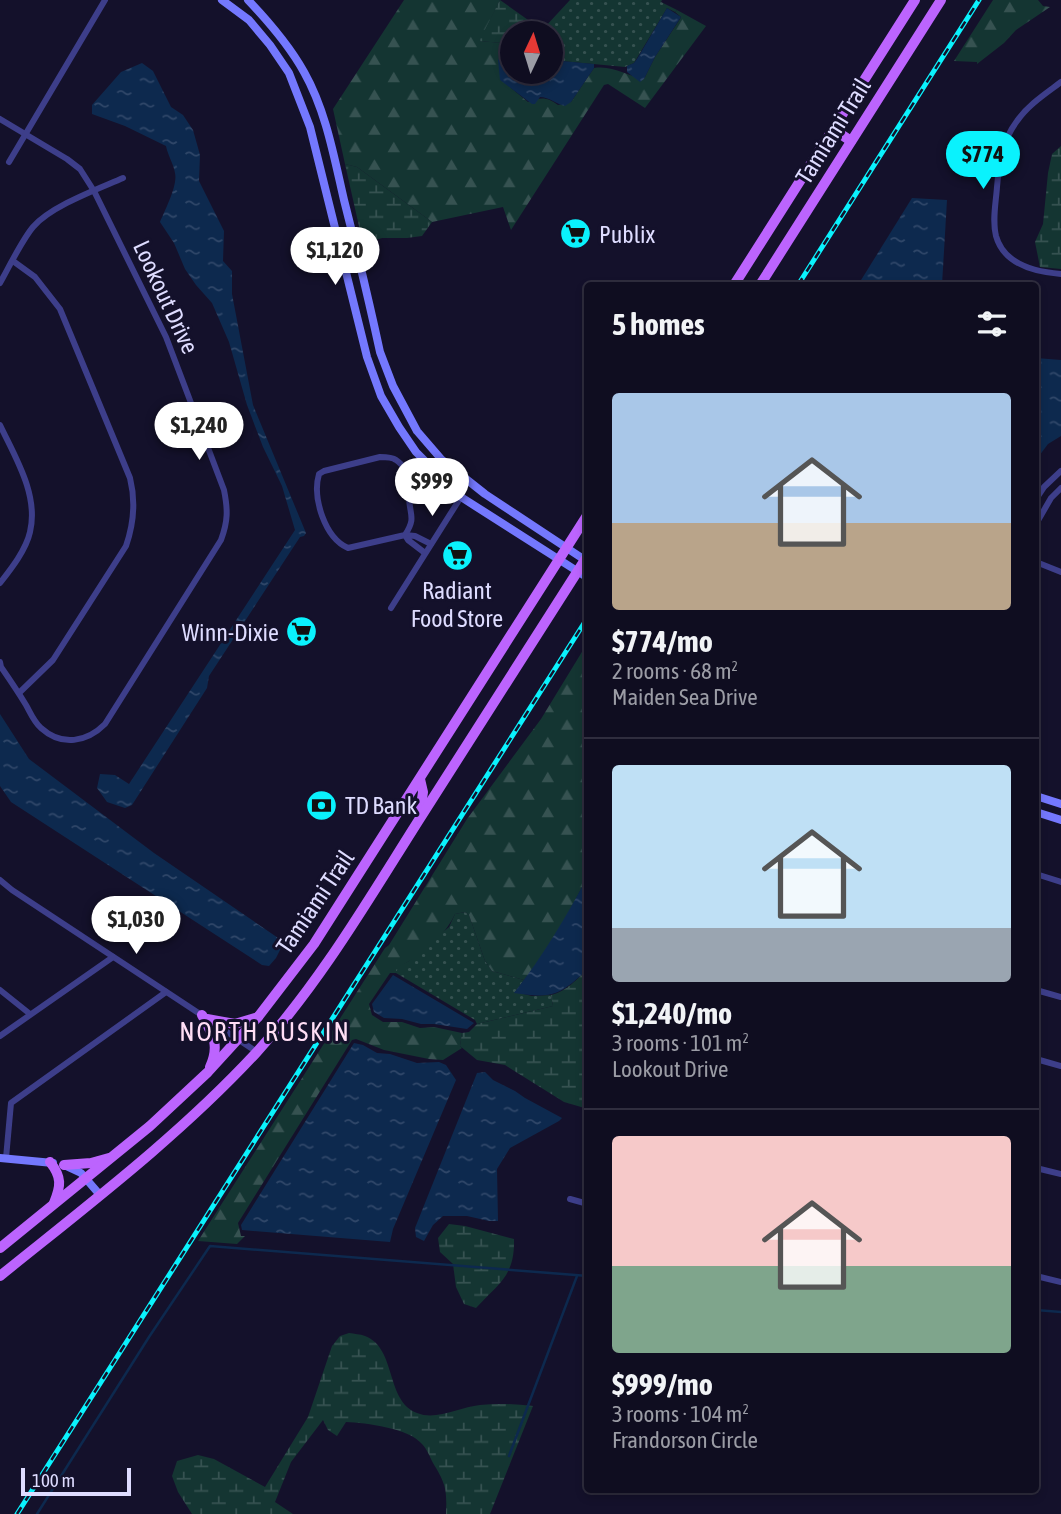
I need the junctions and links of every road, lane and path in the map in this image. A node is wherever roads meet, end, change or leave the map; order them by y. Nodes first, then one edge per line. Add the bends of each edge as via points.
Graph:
1 (105, 0) edge
2 (222, 0) edge
3 (248, 0) edge
4 (915, 0) edge
5 (941, 0) edge
6 (1061, 82) edge
7 (0, 119) edge
8 (833, 129) junction
9 (26, 134) junction
10 (851, 141) junction
11 (9, 162) dead end
12 (123, 178) dead end
13 (94, 191) junction
14 (13, 261) junction
15 (1061, 274) edge
16 (736, 282) edge
17 (762, 282) edge
18 (0, 283) edge
19 (0, 425) edge
20 (1061, 471) edge
21 (471, 483) junction
22 (1061, 488) edge
23 (1039, 494) edge
24 (461, 497) junction
25 (1039, 519) edge
26 (584, 520) edge
27 (405, 535) junction
28 (431, 544) junction
29 (567, 548) junction
30 (425, 553) junction
31 (584, 557) edge
32 (560, 559) junction
33 (584, 563) edge
34 (1039, 563) edge
35 (578, 570) junction
36 (1061, 572) edge
37 (584, 575) edge
38 (0, 583) edge
39 (391, 608) dead end
40 (0, 662) edge
41 (19, 693) junction
42 (420, 779) junction
43 (1039, 797) edge
44 (1061, 804) edge
45 (1039, 813) edge
46 (419, 820) junction
47 (1061, 820) edge
48 (1039, 875) edge
49 (0, 880) edge
50 (1061, 882) edge
51 (113, 957) junction
52 (0, 990) edge
53 (1039, 991) edge
54 (166, 992) junction
55 (1061, 997) edge
56 (30, 1014) junction
57 (204, 1017) junction
58 (258, 1017) junction
59 (0, 1036) edge
60 (239, 1040) junction
61 (257, 1052) junction
62 (1039, 1060) edge
63 (1061, 1066) edge
64 (208, 1072) junction
65 (113, 1157) junction
66 (3, 1158) edge
67 (50, 1162) junction
68 (64, 1165) junction
69 (1039, 1169) edge
70 (1061, 1174) edge
71 (86, 1179) junction
72 (100, 1195) junction
73 (570, 1199) dead end
74 (584, 1203) edge
75 (53, 1206) junction
76 (0, 1248) edge
77 (0, 1276) edge
78 (1039, 1277) edge
79 (1061, 1282) edge

1 - 9 street
2 - 24 main road via 249,20 289,73 324,178 367,357 381,396 416,452
3 - 21 main road via 287,45 315,95 329,135 380,352 393,386 417,431 442,460
4 - 8 main road, Tamiami Trail
5 - 10 main road, Tamiami Trail
6 - 15 street via 1027,108 1004,142 994,220 996,236 1008,256 1033,270
7 - 9 street, Lookout Drive
8 - 10 main road
8 - 16 main road, Tamiami Trail
9 - 11 street
9 - 13 street, Lookout Drive via 80,169
10 - 17 main road, Tamiami Trail
12 - 13 street
13 - 14 street via 41,219
13 - 41 street, Lookout Drive via 166,337 224,491 226,525 221,540 97,733 85,739 53,737 39,727
14 - 18 street
14 - 41 street via 35,277 60,309 134,492 132,528 125,546 53,660
19 - 38 street via 23,474 33,511 30,534
20 - 23 street
21 - 24 main road
21 - 29 main road
22 - 25 street
24 - 28 street
24 - 32 main road
26 - 29 main road, Tamiami Trail
27 - 27 street via 411,526 412,484 397,460 377,457 319,474 316,490 322,512 341,545 348,548
27 - 28 street
27 - 30 street
28 - 30 street
29 - 31 main road
29 - 32 main road, Tamiami Trail
30 - 39 street
32 - 35 main road
32 - 42 main road, Tamiami Trail
33 - 35 main road, Tamiami Trail
34 - 36 street
35 - 37 main road
35 - 46 main road, Tamiami Trail
40 - 41 street
42 - 46 main road
42 - 58 main road, Tamiami Trail via 314,944
43 - 44 main road
45 - 47 main road
46 - 61 main road, Tamiami Trail via 332,956
48 - 50 street
49 - 51 street
51 - 54 street
51 - 56 street
52 - 56 street
53 - 55 street
54 - 57 street
54 - 66 street via 11,1103
56 - 59 street
57 - 58 main road via 235,1024
57 - 60 street
57 - 64 main road via 216,1044
58 - 60 main road, Tamiami Trail
60 - 61 street
60 - 64 main road, Tamiami Trail
61 - 72 main road, Tamiami Trail via 183,1125
62 - 63 street
64 - 65 main road, Tamiami Trail
65 - 68 main road
65 - 71 main road, Tamiami Trail
66 - 67 main road
67 - 68 main road
67 - 75 main road via 59,1179
68 - 71 main road
69 - 70 street
71 - 72 main road
71 - 75 main road, Tamiami Trail
72 - 77 main road, Tamiami Trail
73 - 74 street
75 - 76 main road, Tamiami Trail
78 - 79 street

